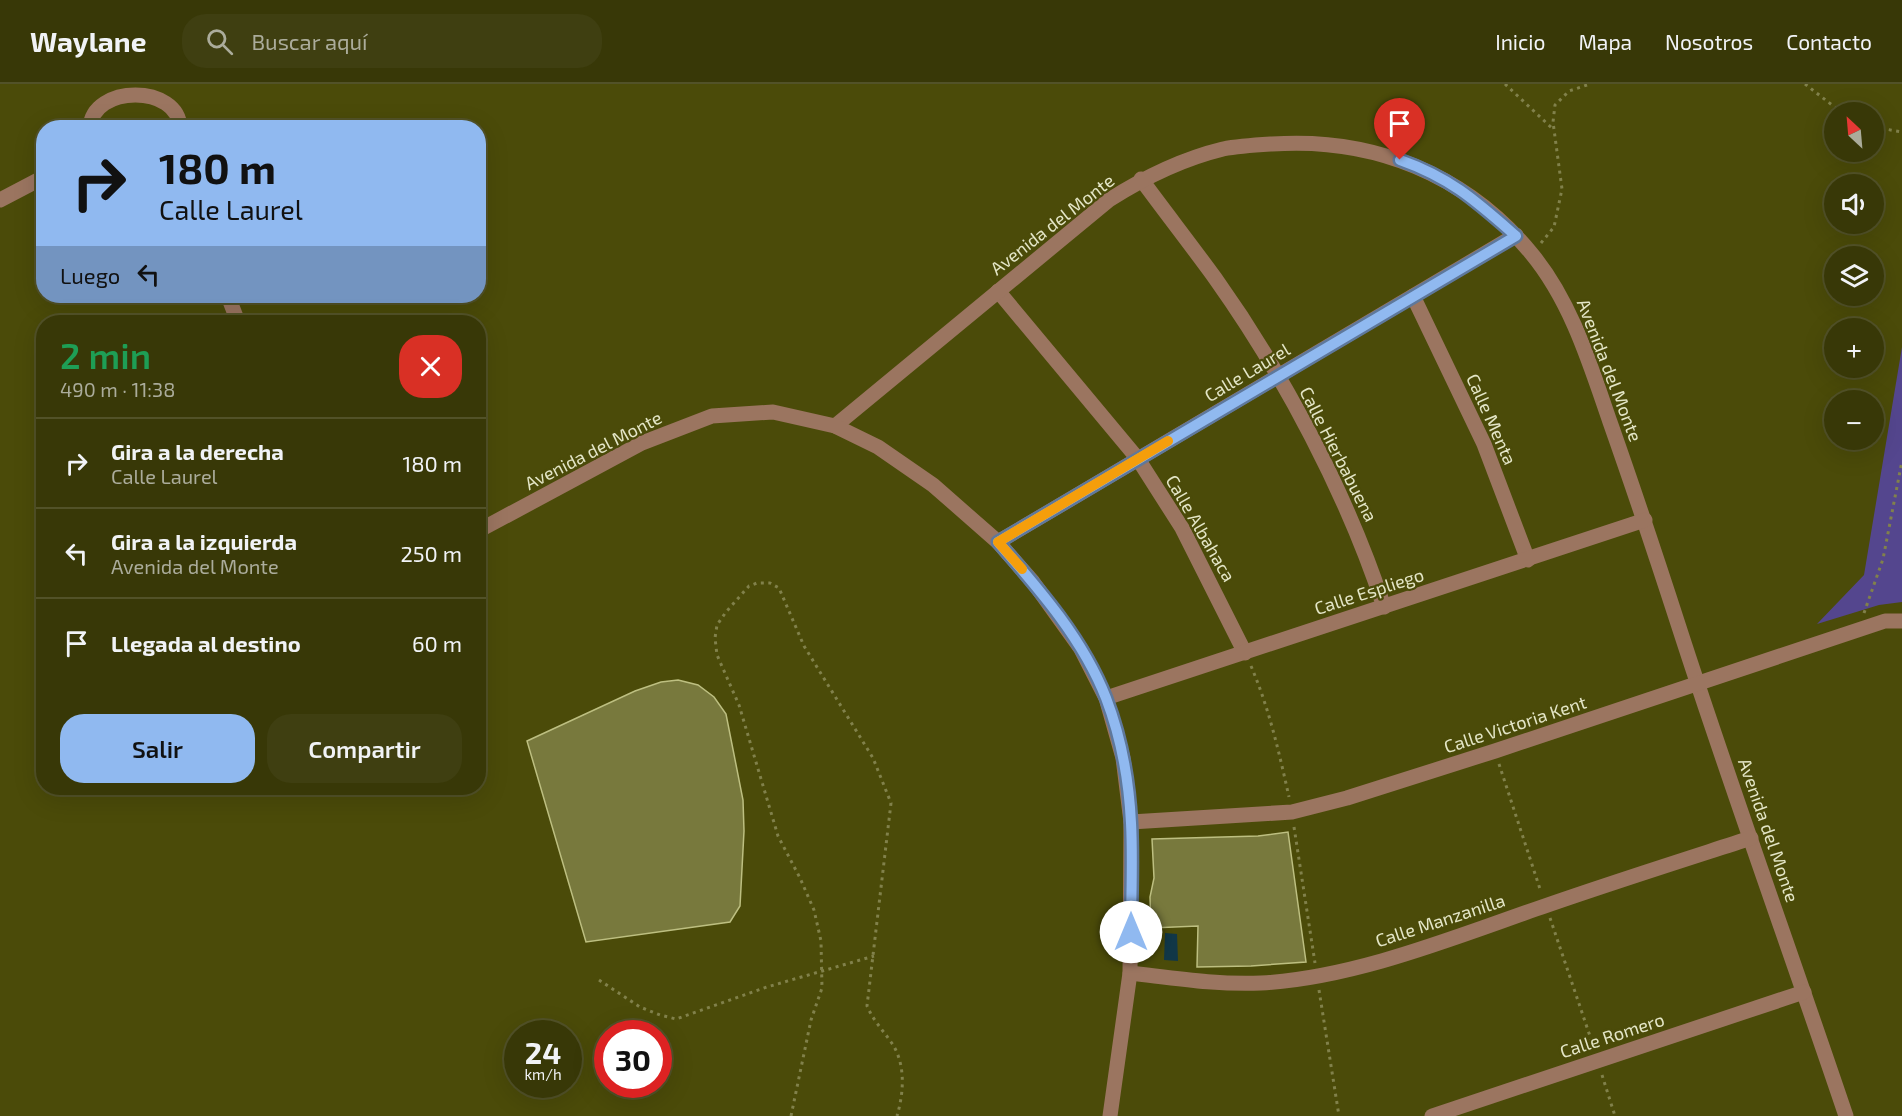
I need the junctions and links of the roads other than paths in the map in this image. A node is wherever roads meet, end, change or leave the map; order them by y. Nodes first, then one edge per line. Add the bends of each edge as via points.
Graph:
1 (114, 87) edge
2 (92, 120) edge
3 (178, 120) edge
4 (1141, 179) junction
5 (36, 181) edge
6 (0, 200) edge
7 (1516, 236) junction
8 (998, 291) junction
9 (1413, 296) junction
10 (1277, 376) junction
11 (835, 426) junction
12 (1138, 459) junction
13 (1645, 520) junction
14 (486, 527) edge
15 (998, 542) junction
16 (1528, 560) junction
17 (1384, 607) junction
18 (1902, 621) edge
19 (1245, 653) junction
20 (1697, 683) junction
21 (1106, 698) junction
22 (1131, 822) junction
23 (1751, 838) junction
24 (1130, 973) junction
25 (1804, 992) junction
26 (1110, 1116) edge
27 (1432, 1116) edge
28 (1846, 1116) edge

1 - 2 street via 95,109
1 - 3 street via 142,86 155,90 167,98
4 - 7 street, Avenida del Monte via 1226,148 1283,144 1348,147 1384,155 1446,180 1471,196
4 - 8 street, Avenida del Monte via 1109,200
4 - 10 street, Calle Hierbabuena via 1216,279
5 - 6 street
7 - 9 street, Calle Laurel
7 - 13 street, Avenida del Monte via 1553,282 1582,344
8 - 11 street, Avenida del Monte
8 - 12 street, Calle Albahaca
9 - 10 street, Calle Laurel
9 - 16 street, Calle Menta via 1484,444
10 - 12 street, Calle Laurel
10 - 17 street, Calle Hierbabuena via 1341,497
11 - 14 street, Avenida del Monte via 773,412 712,416 642,443
11 - 15 street, Avenida del Monte via 878,447 924,479
12 - 15 street, Calle Laurel
12 - 19 street, Calle Albahaca via 1182,528
13 - 16 street, Calle Espliego
13 - 20 street, Avenida del Monte
15 - 21 street, Avenida del Monte via 1033,582 1081,649
16 - 17 street, Calle Espliego
17 - 19 street, Calle Espliego
18 - 20 street, Calle Victoria Kent via 1885,621
19 - 21 street, Calle Espliego
20 - 22 street, Calle Victoria Kent via 1495,752 1292,812
20 - 23 street, Avenida del Monte
21 - 22 street, Avenida del Monte via 1123,758
22 - 24 street, Avenida del Monte
23 - 24 street, Calle Manzanilla via 1418,950 1317,976 1262,983 1216,983
23 - 25 street, Avenida del Monte
24 - 26 street, Avenida del Monte
25 - 27 street, Calle Romero
25 - 28 street, Avenida del Monte

